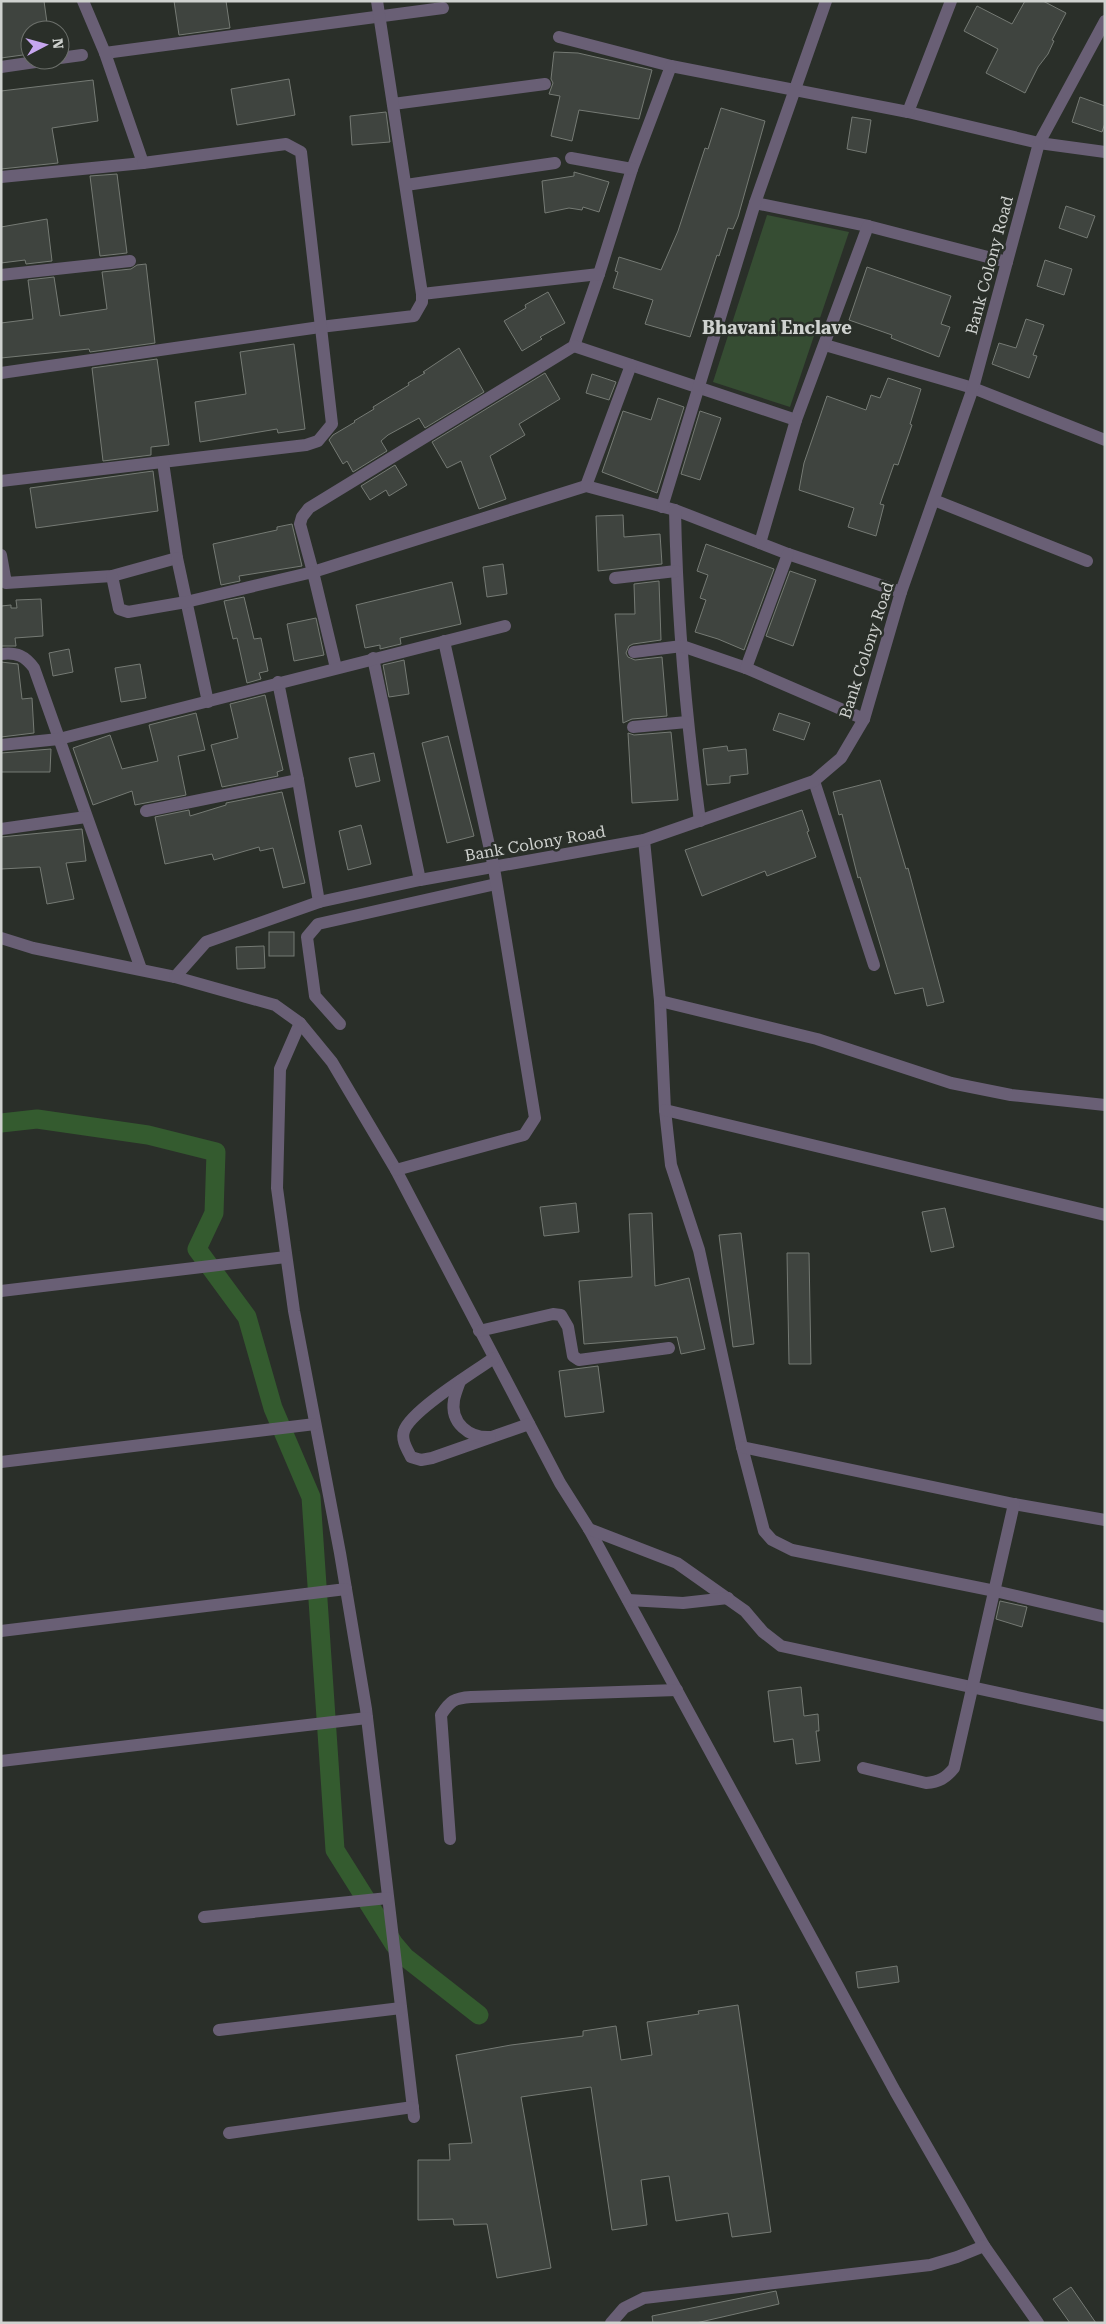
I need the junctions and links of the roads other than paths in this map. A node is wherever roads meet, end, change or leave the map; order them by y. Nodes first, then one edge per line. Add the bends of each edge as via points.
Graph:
1 (83, 1) edge
2 (377, 1) edge
3 (826, 1) edge
4 (951, 1) edge
5 (443, 8) dead end
6 (379, 17) junction
7 (1105, 21) edge
8 (559, 37) dead end
9 (105, 53) junction
10 (82, 55) dead end
11 (70, 57) edge
12 (20, 64) edge
13 (671, 66) junction
14 (1, 67) edge
15 (545, 84) dead end
16 (793, 91) junction
17 (393, 104) junction
18 (908, 112) junction
19 (1038, 143) junction
20 (1105, 152) edge
21 (571, 158) dead end
22 (555, 163) dead end
23 (143, 164) junction
24 (632, 169) junction
25 (1, 177) edge
26 (406, 185) junction
27 (755, 203) junction
28 (868, 226) junction
29 (130, 261) dead end
30 (1007, 262) junction
31 (599, 274) junction
32 (1, 275) edge
33 (422, 294) junction
34 (320, 327) junction
35 (825, 345) junction
36 (574, 346) junction
37 (631, 365) junction
38 (1, 373) edge
39 (698, 387) junction
40 (973, 388) junction
41 (796, 420) junction
42 (1105, 440) edge
43 (163, 462) junction
44 (1, 481) edge
45 (586, 486) junction
46 (934, 500) junction
47 (662, 507) junction
48 (675, 510) junction
49 (760, 543) junction
50 (788, 554) junction
51 (1, 555) edge
52 (177, 558) junction
53 (1087, 561) dead end
54 (676, 571) junction
55 (313, 572) junction
56 (112, 576) junction
57 (615, 578) dead end
58 (4, 583) edge
59 (901, 592) junction
60 (186, 602) junction
61 (505, 626) dead end
62 (444, 641) junction
63 (682, 646) junction
64 (634, 652) dead end
65 (1, 654) edge
66 (373, 658) junction
67 (336, 668) junction
68 (746, 668) junction
69 (278, 682) junction
70 (208, 702) junction
71 (864, 719) junction
72 (687, 722) junction
73 (633, 727) dead end
74 (59, 739) junction
75 (1, 745) edge
76 (298, 780) junction
77 (814, 781) junction
78 (146, 811) dead end
79 (86, 816) junction
80 (700, 821) junction
81 (1, 830) edge
82 (644, 840) junction
83 (494, 868) junction
84 (420, 880) junction
85 (496, 884) junction
86 (319, 902) junction
87 (1, 938) edge
88 (874, 964) dead end
89 (142, 969) junction
90 (175, 976) junction
91 (660, 1000) junction
92 (300, 1023) junction
93 (340, 1024) dead end
94 (1105, 1105) edge
95 (665, 1110) junction
96 (396, 1170) junction
97 (1105, 1215) edge
98 (286, 1257) junction
99 (1, 1291) edge
100 (479, 1331) junction
101 (669, 1348) dead end
102 (494, 1358) junction
103 (460, 1381) junction
104 (315, 1424) junction
105 (528, 1424) junction
106 (494, 1437) junction
107 (742, 1446) junction
108 (1, 1462) edge
109 (1014, 1504) junction
110 (1105, 1520) edge
111 (589, 1529) junction
112 (346, 1589) junction
113 (995, 1591) junction
114 (728, 1598) junction
115 (628, 1600) junction
116 (1105, 1617) edge
117 (1, 1631) edge
118 (972, 1686) junction
119 (677, 1690) junction
120 (1105, 1716) edge
121 (367, 1718) junction
122 (1, 1761) edge
123 (863, 1768) dead end
124 (450, 1839) dead end
125 (388, 1898) junction
126 (204, 1917) dead end
127 (400, 2008) junction
128 (219, 2030) dead end
129 (229, 2133) dead end
130 (984, 2246) junction
131 (611, 2323) edge
132 (1038, 2323) edge

1 - 9 street
2 - 6 street
3 - 16 street
4 - 18 street
5 - 6 street
6 - 9 street
6 - 17 street
7 - 19 street, Bank Colony Road
8 - 13 street
9 - 23 street
10 - 11 street
12 - 14 street
13 - 16 street
13 - 24 street
15 - 17 street
16 - 18 street
16 - 27 street
17 - 26 street
18 - 19 street
19 - 20 street
19 - 30 street, Bank Colony Road
21 - 24 street
22 - 26 street
23 - 25 street
23 - 34 street via 286,144 301,152
24 - 31 street
26 - 33 street
27 - 28 street
27 - 39 street
28 - 30 street
28 - 35 street
29 - 32 street
30 - 40 street, Bank Colony Road
31 - 33 street
31 - 36 street
33 - 34 street via 422,302 414,316
34 - 38 street
34 - 43 street via 332,424 318,442
35 - 40 street
35 - 41 street
36 - 37 street
36 - 55 street via 309,508 300,524
37 - 39 street
37 - 45 street
39 - 41 street
39 - 47 street
40 - 42 street
40 - 46 street, Bank Colony Road
41 - 49 street
43 - 44 street
43 - 52 street
45 - 47 street
45 - 55 street
46 - 53 street
46 - 59 street, Bank Colony Road
47 - 48 street
48 - 49 street
48 - 54 street
49 - 50 street
50 - 59 street
50 - 68 street
51 - 58 street
52 - 56 street
52 - 60 street
54 - 57 street
54 - 63 street
55 - 60 street
55 - 67 street
56 - 58 street
56 - 60 street via 119,609 128,612
59 - 71 street, Bank Colony Road
60 - 70 street
61 - 62 street
62 - 66 street
62 - 83 street
63 - 64 street
63 - 68 street
63 - 72 street
65 - 74 street via 25,656 34,668
66 - 67 street
66 - 84 street
67 - 69 street
68 - 71 street
69 - 70 street
69 - 76 street
70 - 74 street
71 - 77 street, Bank Colony Road via 841,758
72 - 73 street
72 - 80 street
74 - 75 street
74 - 79 street
76 - 78 street
76 - 86 street
77 - 80 street, Bank Colony Road
77 - 88 street
79 - 81 street
79 - 89 street
80 - 82 street, Bank Colony Road
82 - 83 street, Bank Colony Road
82 - 91 street
83 - 84 street, Bank Colony Road
83 - 85 street
84 - 86 street, Bank Colony Road
85 - 93 street via 318,924 307,937 315,996
85 - 96 street via 535,1118 524,1135
86 - 90 street, Bank Colony Road via 206,942
87 - 89 street via 33,948
89 - 90 street
90 - 92 street via 275,1005
91 - 94 street via 817,1039 951,1083 1011,1095
91 - 95 street
92 - 96 street via 332,1062
92 - 98 street via 280,1068 277,1188
95 - 97 street
95 - 107 street via 672,1165 699,1250
96 - 100 street
98 - 99 street
98 - 104 street
100 - 101 street via 553,1314 561,1315 568,1327 573,1356 579,1360
100 - 102 street
102 - 103 street
102 - 105 street
103 - 106 street via 453,1401 455,1416 465,1431 478,1438
103 - 106 street via 410,1421 404,1431 404,1444 411,1456 421,1460 432,1458
104 - 108 street
104 - 112 street
105 - 106 street
105 - 111 street
107 - 109 street
107 - 113 street via 764,1531 783,1547
109 - 110 street
109 - 113 street
111 - 114 street via 677,1564
111 - 115 street
112 - 117 street
112 - 121 street
113 - 116 street
113 - 118 street
114 - 115 street via 683,1603
114 - 118 street via 780,1646
115 - 119 street
118 - 120 street
118 - 123 street via 954,1768 947,1776 926,1783
119 - 124 street via 470,1697 448,1703 441,1715
119 - 130 street via 895,2091
121 - 122 street
121 - 125 street
125 - 126 street
125 - 127 street
127 - 128 street
127 - 129 street via 413,2112
130 - 131 street via 930,2265 644,2298 624,2308
130 - 132 street

